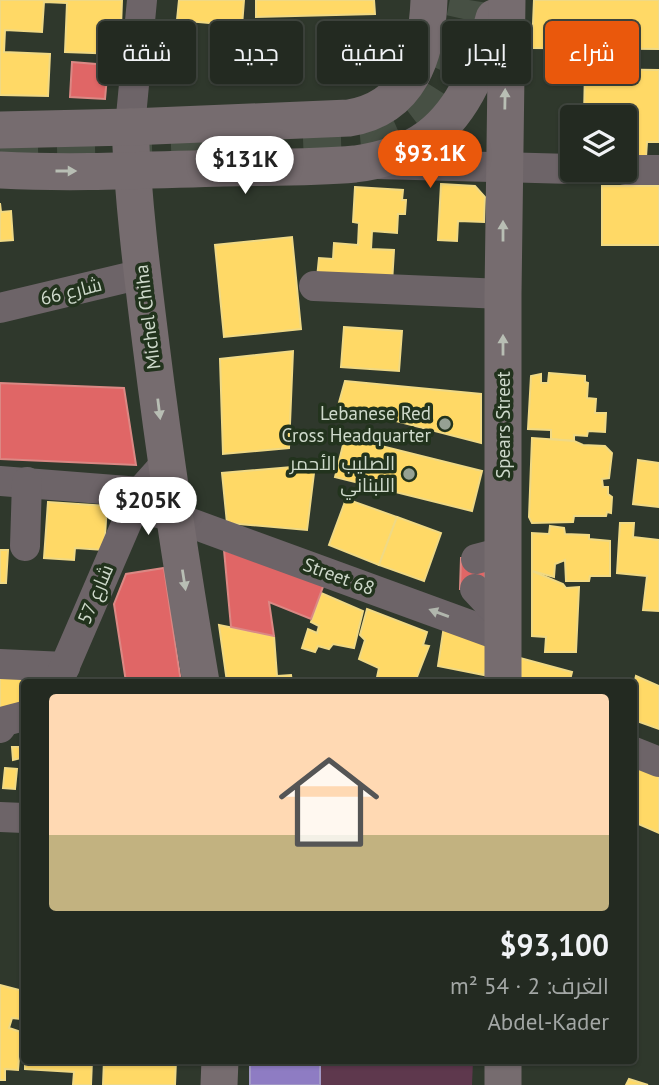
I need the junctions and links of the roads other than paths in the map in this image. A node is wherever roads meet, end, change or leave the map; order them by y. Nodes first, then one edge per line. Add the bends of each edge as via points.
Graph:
1 (142, 0) edge
2 (429, 0) edge
3 (498, 0) edge
4 (507, 0) edge
5 (130, 127) junction
6 (0, 130) edge
7 (357, 164) junction
8 (503, 167) junction
9 (560, 169) edge
10 (0, 170) edge
11 (637, 170) edge
12 (659, 170) edge
13 (132, 171) junction
14 (142, 274) junction
15 (314, 286) dead end
16 (503, 294) junction
17 (0, 309) edge
18 (165, 464) junction
19 (13, 481) edge
20 (137, 499) junction
21 (174, 517) junction
22 (25, 546) dead end
23 (475, 589) dead end
24 (503, 628) junction
25 (0, 664) edge
26 (61, 675) edge
27 (201, 679) edge
28 (503, 679) edge
29 (637, 753) edge
30 (659, 762) edge
31 (0, 817) edge
32 (21, 818) edge
33 (220, 1064) edge
34 (503, 1064) edge
35 (219, 1085) edge
36 (503, 1085) edge

1 - 5 street
2 - 5 main road via 418,65 393,100 372,113 349,118
3 - 7 main road via 474,78 446,122 412,147
8 -> 4 main road, Spears Street
5 - 6 main road
5 - 13 main road, Michel Chiha
7 - 8 street
7 - 13 main road
8 - 9 street
16 -> 8 main road, Spears Street
10 -> 13 main road
11 - 12 street
13 - 14 main road, Michel Chiha
14 - 17 street, شارع 66
14 -> 18 main road, Michel Chiha
15 - 16 street
24 -> 16 main road, Spears Street via 489,556
18 - 20 street, شارع 57
18 - 21 main road, Michel Chiha
19 - 20 street
19 - 22 street
20 - 21 street
20 - 26 street, شارع 57
24 -> 21 street, Street 68
21 -> 27 main road, Michel Chiha
23 - 24 street
24 - 28 main road, Spears Street
25 - 26 street
29 - 30 street
31 - 32 street
33 - 35 main road
34 - 36 main road

